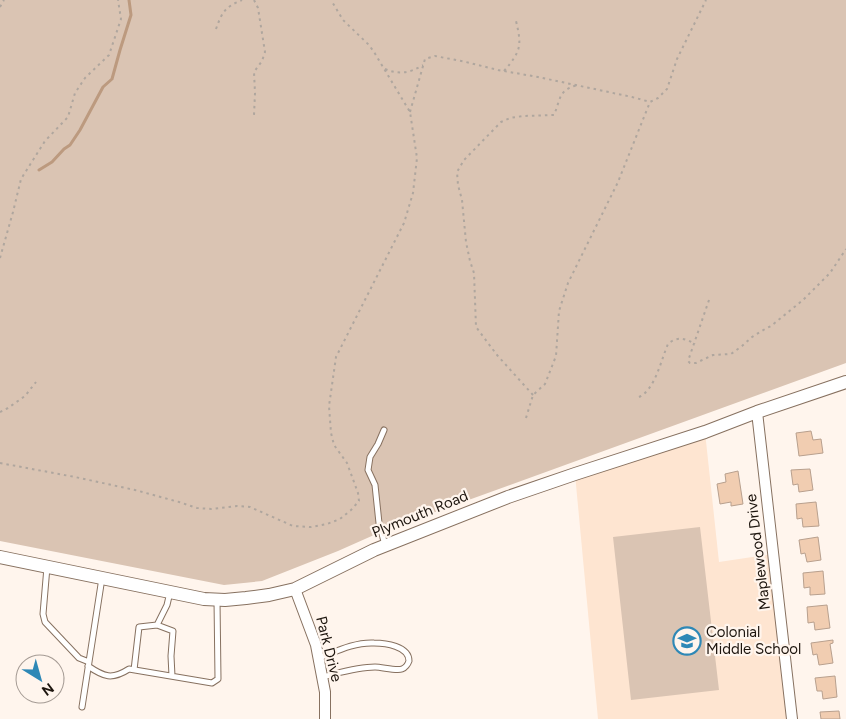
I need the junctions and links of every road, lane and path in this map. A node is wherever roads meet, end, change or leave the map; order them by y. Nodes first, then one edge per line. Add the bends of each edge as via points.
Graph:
1 (4, 0) edge
2 (118, 0) edge
3 (242, 0) edge
4 (254, 0) edge
5 (331, 0) edge
6 (706, 0) edge
7 (0, 7) edge
8 (516, 21) dead end
9 (216, 29) dead end
10 (424, 64) junction
11 (385, 69) junction
12 (504, 71) junction
13 (577, 85) junction
14 (650, 102) junction
15 (410, 112) junction
16 (254, 115) dead end
17 (846, 248) edge
18 (0, 258) edge
19 (709, 300) dead end
20 (695, 344) junction
21 (36, 382) dead end
22 (846, 382) edge
23 (533, 395) junction
24 (639, 397) dead end
25 (0, 412) edge
26 (757, 412) junction
27 (526, 418) dead end
28 (384, 430) dead end
29 (0, 463) edge
30 (385, 546) junction
31 (0, 557) edge
32 (47, 567) junction
33 (102, 578) junction
34 (296, 589) junction
35 (170, 592) junction
36 (217, 600) junction
37 (157, 625) junction
38 (318, 658) junction
39 (88, 664) junction
40 (134, 670) junction
41 (172, 676) junction
42 (322, 677) junction
43 (82, 707) dead end
44 (325, 719) edge
45 (792, 719) edge

1 - 7 path
2 - 18 path via 121,18 109,55 84,78 68,118 45,141 23,174
3 - 9 path via 228,6
4 - 16 path via 264,52 254,72
5 - 11 path via 343,20 369,45
6 - 14 path via 677,58 667,89
8 - 12 path via 519,51
10 - 11 path via 409,72 393,73
10 - 12 path via 425,59 435,56
10 - 15 path
11 - 15 path
12 - 13 path
13 - 14 path
13 - 23 path via 562,92 554,115 523,116 501,122 464,160 457,172 466,242 474,273 476,327
14 - 23 path via 618,182 568,283 559,312 556,356 545,384
15 - 29 path via 417,158 413,193 404,223 336,357 329,406 331,433 358,493 359,501 351,510 327,524 293,526 250,507 197,508 135,490
17 - 20 path via 830,273 802,300 732,354 713,355 690,363
19 - 20 path
20 - 24 path via 683,338 668,344 649,390
21 - 25 path via 25,396
22 - 26 street, Plymouth Road
23 - 27 path
26 - 30 street, Plymouth Road via 508,497
26 - 45 street, Maplewood Drive
28 - 30 lane via 370,457 368,470 374,485
30 - 34 street, Plymouth Road
31 - 32 street, Plymouth Road
32 - 33 street, Plymouth Road
32 - 39 lane via 45,622
33 - 35 street, Plymouth Road
33 - 39 lane
34 - 36 street, Plymouth Road
34 - 38 street, Park Drive
35 - 36 street, Plymouth Road
35 - 37 lane
36 - 41 lane via 218,680 212,682
37 - 40 lane via 139,626
37 - 41 lane via 173,631
38 - 42 street, Park Drive
38 - 42 lane via 362,643 376,642 395,645 408,655 408,663 400,670 363,668
39 - 40 lane via 100,674 110,677
39 - 43 lane
40 - 41 lane
42 - 44 street, Park Drive

